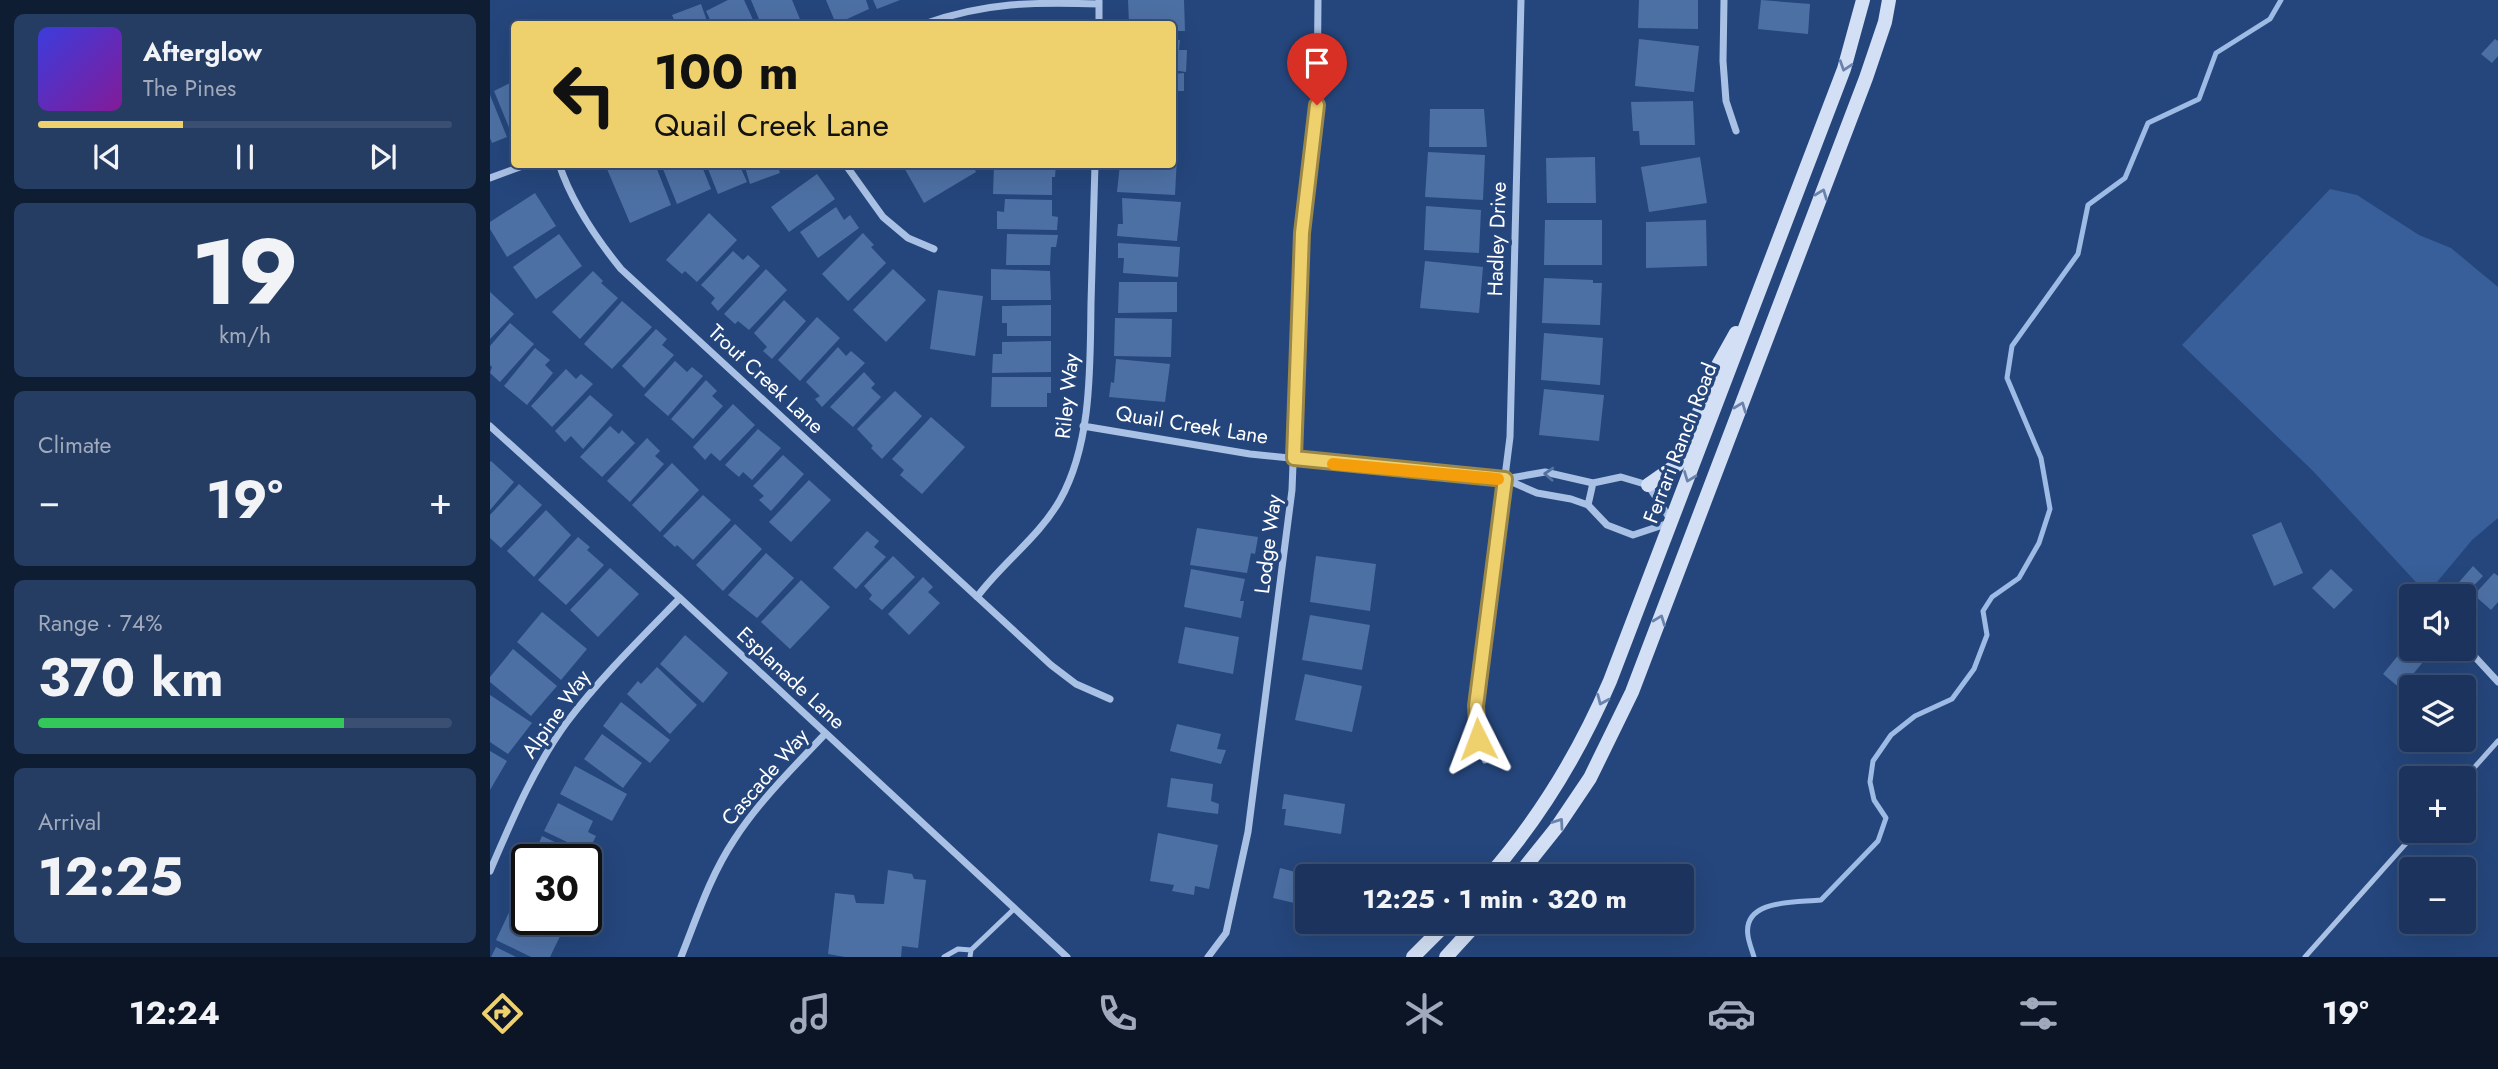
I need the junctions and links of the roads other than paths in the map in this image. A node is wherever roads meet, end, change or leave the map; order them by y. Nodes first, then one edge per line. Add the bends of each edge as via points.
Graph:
1 (1318, 0) edge
2 (1521, 0) edge
3 (1724, 0) edge
4 (1863, 0) edge
5 (1889, 0) edge
6 (1099, 2) edge
7 (933, 21) edge
8 (1099, 21) edge
9 (1736, 131) dead end
10 (517, 168) edge
11 (560, 168) edge
12 (847, 168) edge
13 (1095, 168) edge
14 (490, 178) edge
15 (934, 249) dead end
16 (1765, 276) junction
17 (490, 426) edge
18 (1083, 426) junction
19 (1294, 458) junction
20 (1505, 479) junction
21 (1593, 483) junction
22 (1648, 485) junction
23 (1588, 505) junction
24 (1672, 522) junction
25 (1695, 529) junction
26 (977, 597) junction
27 (680, 598) junction
28 (2476, 659) edge
29 (2498, 682) edge
30 (1110, 699) dead end
31 (825, 734) junction
32 (2498, 741) edge
33 (1485, 760) dead end
34 (2476, 766) edge
35 (2406, 843) edge
36 (1498, 864) edge
37 (1527, 864) edge
38 (490, 871) edge
39 (1014, 908) junction
40 (1436, 934) edge
41 (1467, 934) edge
42 (971, 950) junction
43 (681, 957) edge
44 (944, 957) edge
45 (970, 957) edge
46 (976, 957) edge
47 (1067, 957) edge
48 (1208, 957) edge
49 (1413, 957) edge
50 (1446, 957) edge
51 (2305, 957) edge

1 - 19 street, Lodge Way via 1317,105 1302,233
2 - 20 street, Hadley Drive via 1510,437
3 - 9 street via 1726,101
4 -> 16 main road, Ferrari Ranch Road via 1844,69
25 -> 5 main road, Ferrari Ranch Road via 1866,78
6 - 7 street via 1013,3
6 - 8 street
10 - 14 street
11 - 26 street, Trout Creek Lane via 593,235 621,269
12 - 15 street via 883,217 908,238
13 - 18 street, Riley Way
16 - 22 main road via 1717,367 1678,464
16 -> 24 main road, Ferrari Ranch Road
17 - 27 street, Esplanade Lane
18 - 19 street, Quail Creek Lane
18 - 26 street, Riley Way via 1077,460 1048,519
19 - 20 street, Quail Creek Lane
19 - 48 street, Lodge Way via 1248,832 1226,933
21 -> 20 street via 1545,472
20 - 23 street via 1537,493
20 - 33 street, Hadley Drive via 1476,706
21 - 22 street via 1621,477
21 - 23 street
22 - 24 street
23 - 24 street via 1607,525 1633,535
24 - 25 main road
24 -> 36 main road, Ferrari Ranch Road via 1595,718 1539,813
37 -> 25 main road, Ferrari Ranch Road via 1590,778 1616,728
26 - 30 street, Trout Creek Lane via 1076,684
27 - 31 street, Esplanade Lane
27 - 38 street, Alpine Way via 608,671 565,724 522,797
28 - 29 street
31 - 39 street, Esplanade Lane
31 - 43 street, Cascade Way via 733,841 709,885
32 - 34 lane
35 - 51 lane
39 - 42 lane
39 - 47 street, Esplanade Lane
40 - 49 main road
41 - 50 main road
42 - 44 lane via 958,949
42 - 45 lane
42 - 46 lane

